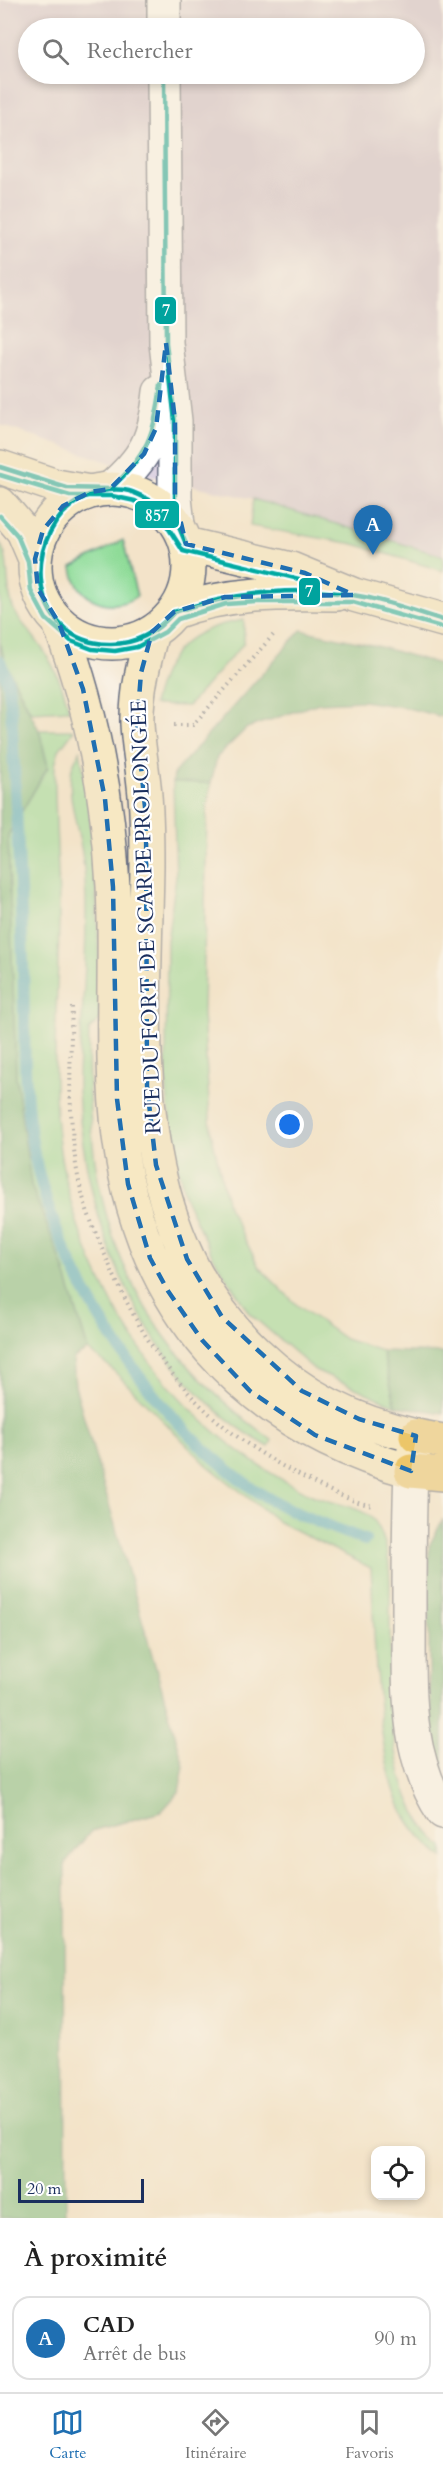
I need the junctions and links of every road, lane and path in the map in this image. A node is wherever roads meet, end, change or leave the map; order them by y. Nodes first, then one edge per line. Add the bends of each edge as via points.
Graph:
1 (164, 0) edge
2 (164, 18) edge
3 (164, 84) edge
4 (166, 343) junction
5 (0, 467) edge
6 (100, 490) junction
7 (0, 504) edge
8 (182, 535) junction
9 (35, 559) junction
10 (354, 595) junction
11 (443, 620) edge
12 (163, 622) junction
13 (59, 623) junction
14 (286, 628) dead end
15 (137, 724) junction
16 (429, 1438) edge
17 (427, 1472) edge
18 (443, 1812) edge

1 - 2 street
3 - 4 street
4 - 6 street via 152,438 135,467
4 - 8 street
5 - 6 main road via 56,486
6 - 8 main road via 129,491 148,498 165,510
6 - 9 main road via 71,500 56,513 43,530
7 - 9 main road via 23,531
8 - 10 main road via 298,571
8 - 12 main road via 189,574 184,594
9 - 13 main road via 38,589
10 - 11 main road
10 - 12 main road via 236,596 197,603
12 - 13 main road via 124,643 104,644 75,635
12 - 15 main road, RUE DU FORT DE SCARPE PROLONGÉE via 141,673
13 - 17 main road, RUE DU FORT DE SCARPE PROLONGÉE via 83,689 105,799 113,887 119,1136 135,1214 150,1258 185,1319 250,1391 343,1449
14 - 15 path via 276,633 193,725
15 - 16 main road, RUE DU FORT DE SCARPE PROLONGÉE via 146,818 147,1086 156,1165 187,1259 222,1317 274,1370 302,1391 385,1429
16 - 17 main road, RUE DU FORT DE SCARPE PROLONGÉE
17 - 18 street, RUE DU FORT DE SCARPE PROLONGÉE via 409,1513 411,1718 422,1770

